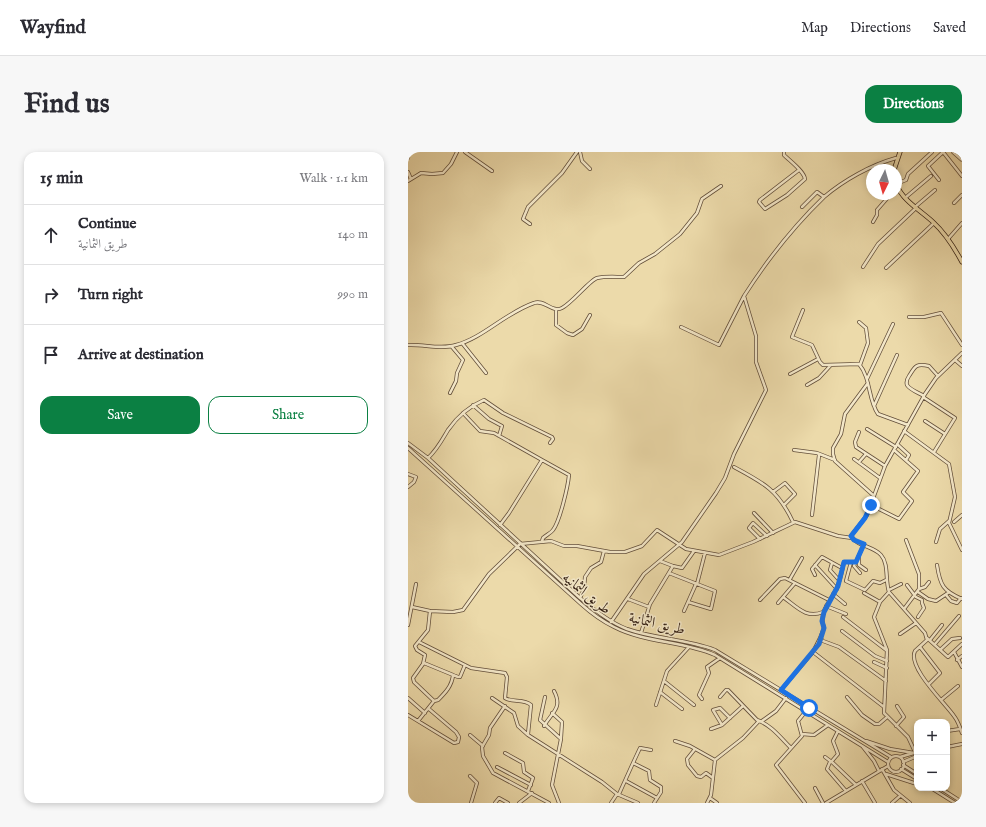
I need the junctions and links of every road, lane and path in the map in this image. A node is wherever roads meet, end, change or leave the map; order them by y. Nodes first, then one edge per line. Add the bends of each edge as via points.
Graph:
1 (409, 152) edge
2 (457, 152) edge
3 (465, 152) edge
4 (578, 152) edge
5 (784, 152) edge
6 (900, 152) edge
7 (932, 152) edge
8 (953, 152) edge
9 (943, 153) edge
10 (408, 158) edge
11 (896, 158) junction
12 (962, 160) edge
13 (895, 164) edge
14 (590, 169) dead end
15 (799, 170) junction
16 (492, 171) dead end
17 (408, 172) edge
18 (931, 176) dead end
19 (962, 176) edge
20 (409, 180) edge
21 (939, 180) dead end
22 (902, 182) edge
23 (721, 186) dead end
24 (935, 190) dead end
25 (902, 194) edge
26 (962, 195) edge
27 (824, 197) junction
28 (905, 198) junction
29 (886, 200) edge
30 (954, 203) dead end
31 (802, 207) dead end
32 (916, 208) junction
33 (872, 222) dead end
34 (934, 223) junction
35 (962, 223) edge
36 (530, 224) dead end
37 (948, 239) junction
38 (962, 251) edge
39 (959, 255) junction
40 (962, 262) edge
41 (863, 267) dead end
42 (886, 268) dead end
43 (744, 296) junction
44 (556, 309) junction
45 (803, 310) dead end
46 (590, 316) dead end
47 (909, 317) dead end
48 (859, 322) dead end
49 (893, 324) dead end
50 (681, 327) dead end
51 (462, 343) junction
52 (408, 345) edge
53 (452, 346) junction
54 (962, 346) edge
55 (962, 353) edge
56 (897, 355) dead end
57 (818, 359) junction
58 (955, 360) junction
59 (831, 365) junction
60 (860, 365) junction
61 (962, 366) edge
62 (486, 373) dead end
63 (790, 374) dead end
64 (938, 376) junction
65 (866, 379) junction
66 (868, 383) junction
67 (807, 384) dead end
68 (450, 393) dead end
69 (923, 397) junction
70 (473, 405) junction
71 (874, 406) junction
72 (463, 413) junction
73 (925, 421) dead end
74 (908, 425) junction
75 (867, 429) dead end
76 (904, 431) junction
77 (859, 432) dead end
78 (945, 434) junction
79 (499, 436) junction
80 (408, 443) edge
81 (550, 443) dead end
82 (895, 447) junction
83 (408, 448) edge
84 (794, 450) dead end
85 (934, 452) junction
86 (866, 454) junction
87 (819, 455) junction
88 (428, 458) junction
89 (854, 459) dead end
90 (542, 460) junction
91 (906, 460) junction
92 (835, 461) junction
93 (859, 462) junction
94 (885, 466) junction
95 (734, 467) dead end
96 (408, 474) edge
97 (880, 478) junction
98 (408, 487) edge
99 (773, 492) junction
100 (874, 496) junction
101 (784, 504) junction
102 (871, 505) junction
103 (754, 513) dead end
104 (812, 515) dead end
105 (962, 515) edge
106 (949, 520) junction
107 (793, 522) junction
108 (954, 522) dead end
109 (500, 525) junction
110 (773, 533) junction
111 (767, 536) junction
112 (852, 538) junction
113 (760, 539) junction
114 (906, 540) dead end
115 (542, 541) junction
116 (936, 542) dead end
117 (520, 544) junction
118 (864, 544) junction
119 (678, 545) junction
120 (518, 547) junction
121 (962, 550) edge
122 (604, 551) junction
123 (694, 551) junction
124 (705, 553) junction
125 (859, 555) junction
126 (802, 558) dead end
127 (660, 561) junction
128 (853, 562) junction
129 (832, 563) junction
130 (815, 565) junction
131 (936, 565) dead end
132 (673, 566) junction
133 (842, 568) junction
134 (866, 570) dead end
135 (669, 573) junction
136 (860, 573) dead end
137 (816, 575) dead end
138 (790, 579) junction
139 (839, 580) junction
140 (886, 580) junction
141 (929, 582) dead end
142 (795, 583) junction
143 (416, 584) dead end
144 (696, 584) junction
145 (901, 584) dead end
146 (907, 585) dead end
147 (836, 589) junction
148 (918, 590) junction
149 (889, 591) junction
150 (864, 593) dead end
151 (833, 594) junction
152 (947, 594) junction
153 (915, 596) junction
154 (783, 597) junction
155 (580, 598) junction
156 (628, 599) junction
157 (961, 599) edge
158 (760, 600) dead end
159 (829, 600) junction
160 (688, 602) junction
161 (880, 602) junction
162 (778, 603) dead end
163 (845, 604) dead end
164 (826, 606) junction
165 (412, 607) junction
166 (649, 607) junction
167 (904, 609) junction
168 (431, 611) junction
169 (684, 611) dead end
170 (824, 612) junction
171 (846, 614) dead end
172 (959, 616) dead end
173 (843, 617) dead end
174 (918, 617) dead end
175 (612, 622) junction
176 (916, 623) junction
177 (942, 624) dead end
178 (408, 625) edge
179 (842, 631) dead end
180 (641, 633) junction
181 (900, 634) dead end
182 (820, 638) junction
183 (927, 638) junction
184 (960, 638) dead end
185 (930, 640) junction
186 (419, 642) junction
187 (926, 642) junction
188 (935, 644) junction
189 (962, 644) edge
190 (689, 646) junction
191 (920, 647) junction
192 (887, 650) junction
193 (940, 650) junction
194 (813, 652) junction
195 (954, 652) junction
196 (962, 656) edge
197 (720, 658) junction
198 (957, 660) junction
199 (887, 661) junction
200 (874, 662) dead end
201 (424, 663) junction
202 (465, 665) junction
203 (962, 667) edge
204 (887, 668) junction
205 (453, 675) junction
206 (664, 681) junction
207 (886, 681) junction
208 (929, 684) junction
209 (958, 686) dead end
210 (781, 690) junction
211 (554, 691) dead end
212 (660, 692) junction
213 (789, 695) junction
214 (545, 697) dead end
215 (720, 697) dead end
216 (847, 697) dead end
217 (408, 698) edge
218 (492, 698) dead end
219 (786, 698) junction
220 (702, 699) dead end
221 (941, 700) junction
222 (434, 701) junction
223 (656, 705) dead end
224 (694, 705) dead end
225 (505, 706) junction
226 (743, 706) junction
227 (897, 706) dead end
228 (884, 707) junction
229 (429, 709) junction
230 (682, 709) dead end
231 (806, 711) junction
232 (425, 713) junction
233 (552, 713) junction
234 (408, 715) edge
235 (730, 718) junction
236 (886, 718) junction
237 (418, 721) junction
238 (761, 721) junction
239 (722, 725) junction
240 (828, 725) junction
241 (544, 726) junction
242 (896, 726) junction
243 (711, 729) dead end
244 (960, 729) junction
245 (838, 731) junction
246 (950, 731) edge
247 (962, 733) edge
248 (802, 734) junction
249 (470, 735) dead end
250 (528, 735) junction
251 (561, 738) junction
252 (676, 741) dead end
253 (864, 741) junction
254 (962, 744) edge
255 (861, 745) junction
256 (483, 746) junction
257 (913, 746) joint
258 (950, 746) edge
259 (790, 747) junction
260 (695, 749) junction
261 (914, 749) edge
262 (651, 750) dead end
263 (914, 752) edge
264 (914, 752) edge
265 (505, 753) dead end
266 (558, 754) junction
267 (825, 757) dead end
268 (892, 757) junction
269 (900, 757) junction
270 (914, 758) edge
271 (715, 760) junction
272 (831, 761) junction
273 (888, 762) junction
274 (633, 763) junction
275 (903, 763) junction
276 (888, 766) junction
277 (497, 767) dead end
278 (882, 769) junction
279 (901, 769) junction
280 (879, 771) junction
281 (914, 772) edge
282 (886, 774) junction
283 (470, 776) dead end
284 (914, 777) edge
285 (714, 779) junction
286 (626, 781) junction
287 (862, 781) junction
288 (914, 783) edge
289 (531, 785) junction
290 (856, 785) junction
291 (815, 788) dead end
292 (528, 791) junction
293 (846, 791) junction
294 (936, 791) edge
295 (945, 791) edge
296 (532, 793) junction
297 (618, 794) junction
298 (900, 796) junction
299 (613, 798) junction
300 (657, 798) junction
301 (710, 798) junction
302 (908, 802) edge
303 (962, 802) edge
304 (471, 803) edge
305 (494, 803) edge
306 (508, 803) edge
307 (519, 803) edge
308 (549, 803) edge
309 (559, 803) edge
310 (611, 803) edge
311 (614, 803) edge
312 (638, 803) edge
313 (654, 803) edge
314 (707, 803) edge
315 (718, 803) edge
316 (804, 803) edge
317 (826, 803) edge
318 (875, 803) edge
319 (892, 803) edge
320 (955, 803) edge

1 - 10 street
2 - 20 street via 443,173 421,173
3 - 16 street
4 - 14 street
4 - 36 street via 562,173 528,207 523,219
5 - 15 street
6 - 11 main road
7 - 22 street
8 - 12 street
9 - 19 street
9 - 21 street via 928,166
11 - 13 main road
11 - 27 street via 841,183
15 - 15 street via 760,200 765,209 805,179
17 - 20 street
18 - 28 street
23 - 44 street via 702,199 697,213 680,234 655,254 639,263 624,277 594,279 569,303
24 - 32 street
25 - 28 main road
26 - 30 street
27 - 31 street via 817,192
27 - 43 street via 783,240
28 - 32 main road
29 - 33 street via 877,210
32 - 34 main road
32 - 41 street via 882,239
34 - 37 main road
34 - 42 street
35 - 37 street
37 - 39 main road
38 - 39 street
39 - 40 main road
43 - 50 street via 719,345
43 - 119 street via 756,336 756,362 766,390 720,486
44 - 46 street via 556,325 573,335 582,329
44 - 51 street via 541,302 518,308
45 - 57 street via 792,337 812,345
47 - 54 street via 941,313
48 - 60 street via 866,328 868,343
49 - 65 street
51 - 53 street
51 - 62 street
52 - 53 street
53 - 68 street via 463,360
55 - 58 street
56 - 71 street
57 - 59 street via 823,365
57 - 63 street
58 - 61 street
58 - 64 street
59 - 60 street
59 - 67 street via 819,378
60 - 65 street
64 - 69 street
64 - 69 street via 929,366 912,369 907,384
65 - 66 street
66 - 71 street
66 - 92 street via 845,416 841,434 833,448
69 - 74 street
69 - 78 street via 955,417
70 - 72 street
70 - 79 street via 489,420 502,426
70 - 81 street via 485,400 503,413 552,437
71 - 74 street via 880,416
72 - 79 street via 480,431
72 - 88 street
73 - 78 street
74 - 76 street
75 - 82 street
76 - 82 street
76 - 85 street
77 - 86 street via 855,445
78 - 85 street
79 - 90 street
80 - 88 street, طريق الثمانية
82 - 91 street
82 - 91 street via 909,455
82 - 94 street
83 - 120 street, طريق الثمانيه
84 - 87 street
85 - 106 street via 947,462 952,473 955,497
86 - 93 street
86 - 94 street
87 - 92 street
87 - 104 street
88 - 109 street, طريق الثمانية
89 - 93 street
90 - 109 street
90 - 115 street via 569,475 556,524 553,531
91 - 102 street via 918,471 903,492 912,500 900,518
92 - 100 street
93 - 97 street
94 - 97 street
95 - 99 street via 761,481
96 - 98 street via 416,478
97 - 100 street
99 - 101 street
99 - 101 street via 785,483 795,494
100 - 102 street
101 - 107 street
102 - 112 street
103 - 110 street
105 - 108 street
106 - 116 street via 940,529
106 - 121 street
107 - 110 street
107 - 112 street
109 - 117 street, طريق الثمانية
110 - 111 street
111 - 113 street
111 - 113 street via 753,523 749,528
112 - 118 street
113 - 124 street via 722,555
114 - 148 street via 919,574
115 - 117 street
115 - 122 street via 551,540 564,546
117 - 120 street
117 - 155 street, طريق الثمانية
118 - 125 street
118 - 140 street via 882,557
119 - 122 street via 658,530 642,546 616,552
119 - 123 street
119 - 127 street
120 - 168 street via 489,574 463,610
120 - 190 street, طريق الثمانيه via 581,604 614,627
122 - 155 street via 601,562 591,568 585,577
123 - 124 street
123 - 132 street via 682,568
124 - 144 street
125 - 128 street
125 - 134 street via 860,565
126 - 138 street
127 - 132 street
127 - 156 street via 645,573
128 - 133 street via 844,562
128 - 136 street
128 - 140 street via 846,581 865,590 873,581 880,583
129 - 130 street via 822,557
129 - 133 street
129 - 139 street via 830,570
130 - 137 street via 812,570
130 - 147 street
131 - 152 street
132 - 135 street
133 - 139 street
135 - 144 street
135 - 166 street
138 - 142 street
138 - 158 street via 780,579
139 - 147 street
140 - 149 street
141 - 148 street
142 - 154 street
142 - 159 street
143 - 165 street
144 - 160 street
144 - 160 street via 715,591 711,609
145 - 149 street
146 - 153 street
147 - 151 street
148 - 152 street via 934,601
148 - 153 street
149 - 161 street
149 - 167 street
150 - 161 street
151 - 159 street
151 - 163 street
152 - 157 street
152 - 157 street via 957,603
153 - 167 street
153 - 174 street via 922,599 924,606
154 - 162 street
154 - 170 street via 807,614 814,616
155 - 175 street, طريق الثمانية
156 - 166 street
156 - 175 street
159 - 164 street
160 - 169 street
161 - 192 street via 875,611 875,620
164 - 170 street
164 - 171 street
165 - 168 street
165 - 178 street
166 - 180 street
167 - 176 street
168 - 186 street via 428,630
170 - 182 street via 824,628
172 - 188 street
173 - 192 street
175 - 180 street, طريق الثمانية
176 - 181 street
176 - 183 street
177 - 185 street
179 - 199 street via 875,656
180 - 210 street, طريق الثمانية via 695,643 715,650
182 - 194 street
182 - 207 street via 838,647
183 - 185 street
183 - 187 street
184 - 193 street via 952,639
185 - 187 street
185 - 188 street
186 - 201 street via 415,647 425,655
186 - 202 street
187 - 191 street
188 - 193 street
189 - 195 street
190 - 197 street, طريق الثمانيه
190 - 206 street via 668,670
191 - 208 street via 914,653 914,659
191 - 208 street via 940,673
192 - 199 street
193 - 195 street via 948,657
194 - 210 street
194 - 228 street
195 - 198 street
196 - 198 street
197 - 219 street, طريق الثمانيه
197 - 220 street via 707,667 709,674 699,695
198 - 203 street
199 - 204 street
200 - 204 street
201 - 205 street
201 - 222 street via 413,680
202 - 205 street via 460,677
202 - 250 street via 506,675 505,698 531,705
204 - 207 street
205 - 222 street via 445,693
206 - 212 street
206 - 224 street
207 - 228 street
208 - 221 street
209 - 221 street
210 - 213 street, طريق الثمانية
211 - 233 street via 558,701
212 - 223 street
212 - 230 street
213 - 219 street
213 - 253 street, طريق الثمانية
214 - 241 street via 540,718
215 - 226 street via 728,690
216 - 236 street via 862,715 875,724
217 - 232 street
218 - 225 street
219 - 231 street, طريق الثمانيه
219 - 238 street via 776,711
221 - 244 street via 955,717
222 - 229 street
225 - 250 street via 514,713 518,726
225 - 256 street via 491,726
226 - 235 street
226 - 238 street
227 - 242 street via 904,717
228 - 236 street
229 - 232 street
229 - 237 street via 456,732 458,742 454,743
231 - 240 street, طريق الثمانيه
231 - 248 street via 798,721
232 - 237 street
233 - 241 street
233 - 251 street via 562,722
234 - 237 street
235 - 239 street
235 - 239 street via 720,708 713,710
236 - 242 street
238 - 259 street
238 - 271 street
239 - 243 street
240 - 245 street, طريق الثمانيه
240 - 248 street via 814,735
241 - 251 street
242 - 257 street via 908,737
244 - 246 street
244 - 247 street
245 - 255 street, طريق الثمانيه
245 - 272 street via 833,741 838,754
248 - 259 street
249 - 256 street
250 - 266 street
251 - 266 street
252 - 260 street
253 - 263 street via 890,749
253 - 268 street, طريق الثمانية
254 - 258 street
255 - 273 street, طريق الثمانيه
255 - 280 street
256 - 292 street via 482,754 492,772
257 - 261 street
259 - 316 street via 776,765
260 - 271 street
260 - 285 street via 687,759 688,765 699,777 706,773
262 - 274 street via 640,748
264 - 269 street
265 - 289 street via 524,763 524,773 533,778
266 - 297 street
266 - 309 street via 552,787
267 - 272 street
268 - 269 street
268 - 273 street
269 - 275 street
270 - 275 street
271 - 285 street
272 - 290 street
272 - 293 street via 827,769
273 - 276 street
274 - 286 street
274 - 300 street via 649,771 650,780 661,787
275 - 279 street
275 - 281 street
276 - 278 street
276 - 279 street via 894,771
277 - 289 street
278 - 280 street
278 - 282 street
279 - 284 street
280 - 287 street
282 - 288 street
282 - 298 street
283 - 304 street via 477,783
285 - 301 street
286 - 297 street
286 - 300 street
287 - 290 street
287 - 318 street
289 - 292 street
290 - 293 street
291 - 317 street
292 - 296 street
293 - 317 street
294 - 320 street
295 - 303 street
296 - 307 street
296 - 308 street
297 - 299 street
297 - 312 street
298 - 302 street
298 - 319 street
299 - 310 street
299 - 311 street
300 - 313 street
301 - 314 street
301 - 315 street
305 - 306 street via 499,798

